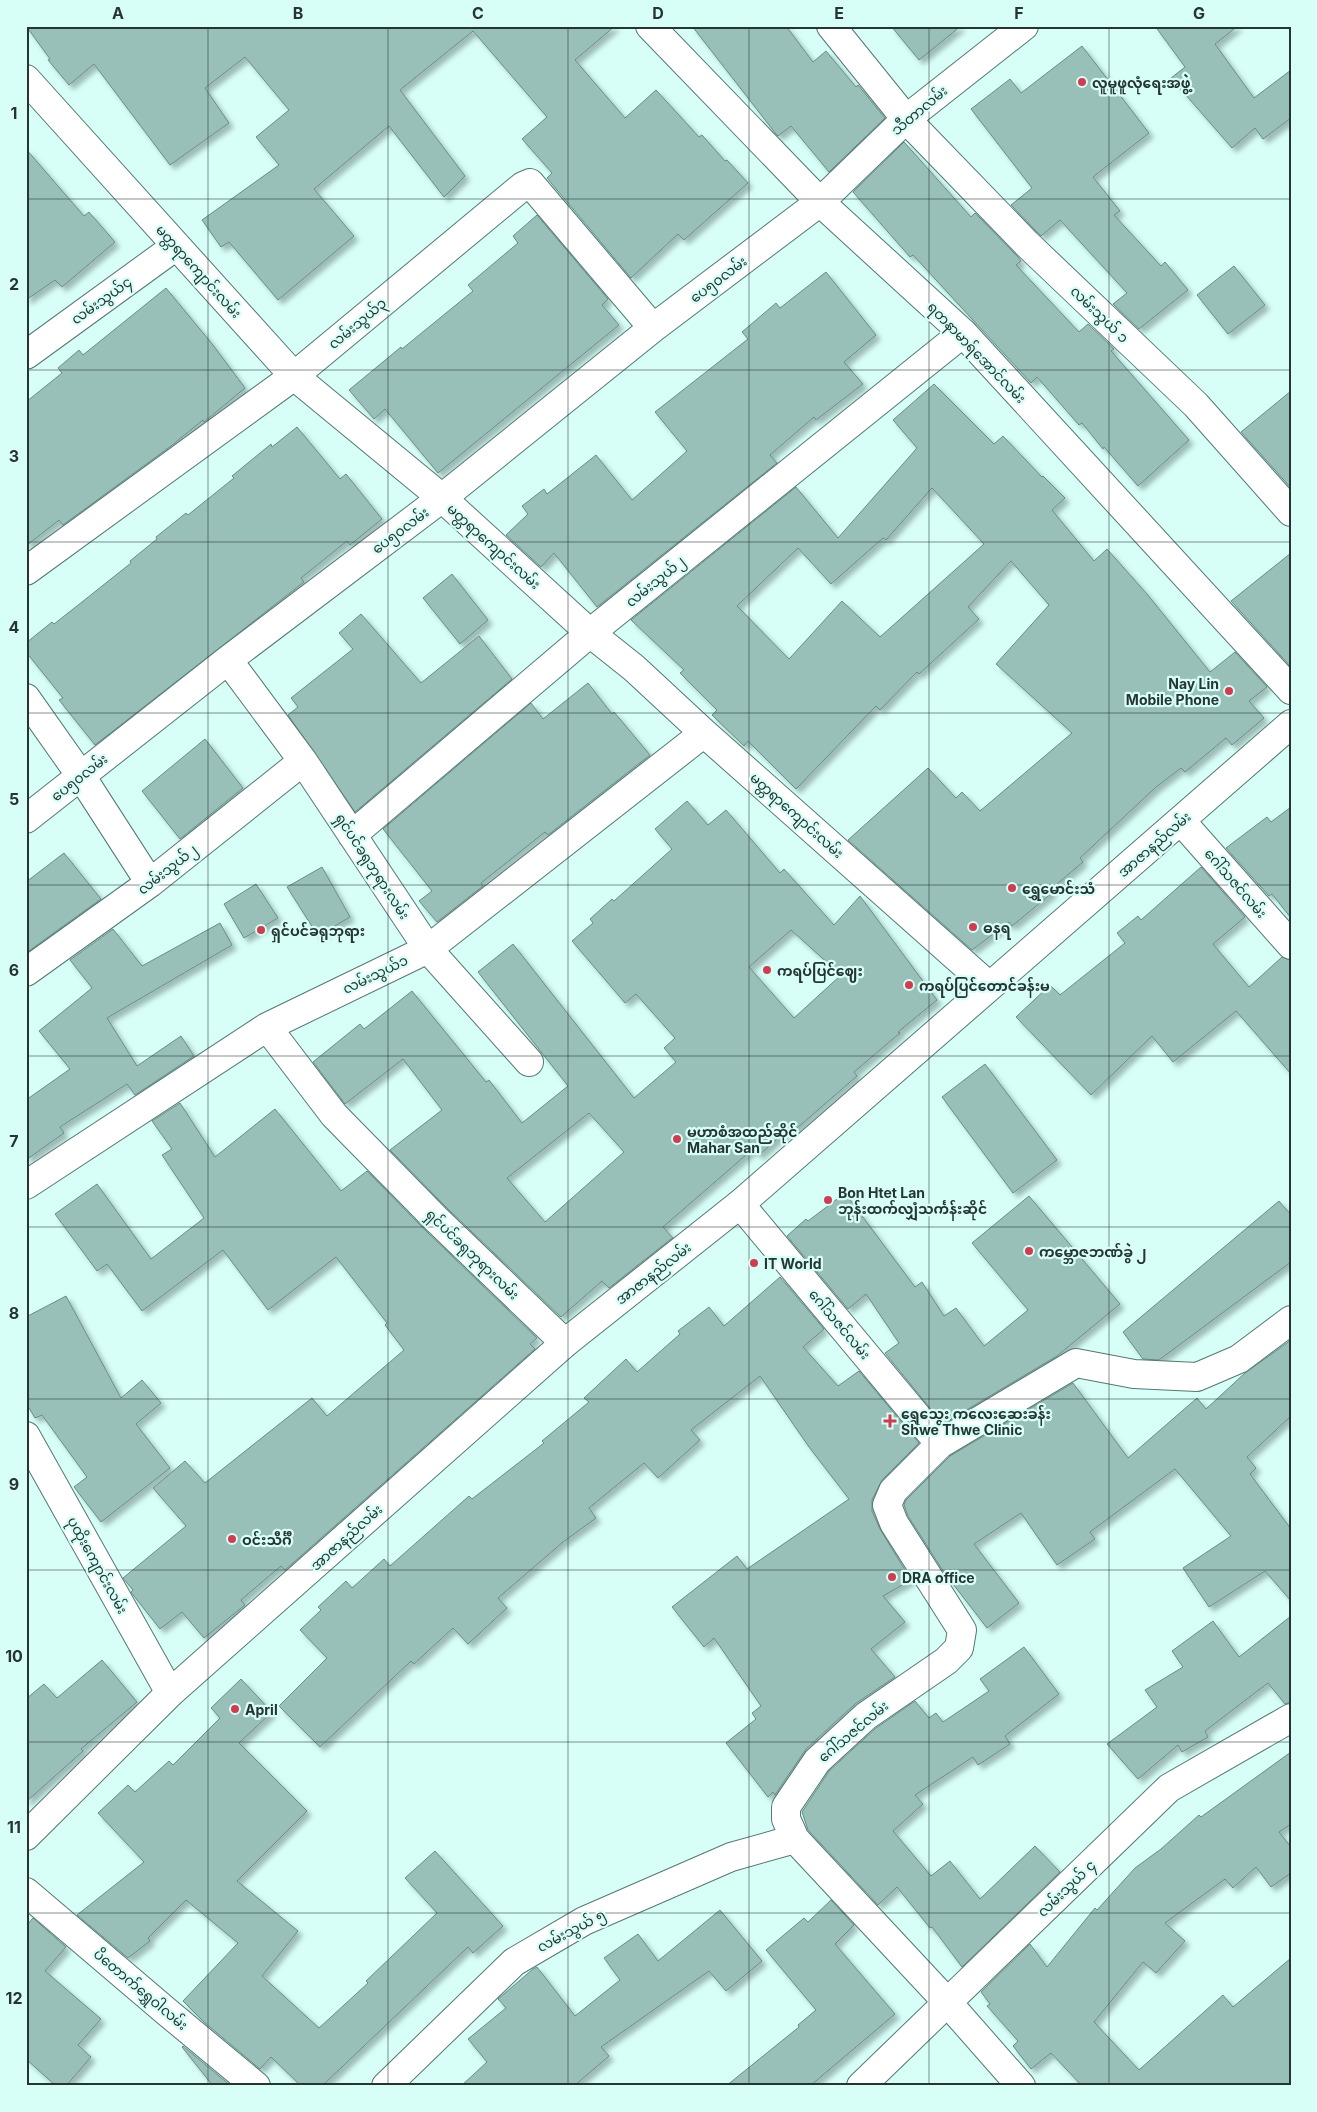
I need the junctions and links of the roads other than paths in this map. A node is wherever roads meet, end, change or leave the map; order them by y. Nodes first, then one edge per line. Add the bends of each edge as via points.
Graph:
1 (650, 26) edge
2 (831, 26) edge
3 (1024, 26) edge
4 (26, 79) edge
5 (906, 118) junction
6 (820, 202) junction
7 (176, 246) junction
8 (653, 328) junction
9 (963, 333) junction
10 (26, 355) edge
11 (294, 376) junction
12 (442, 498) junction
13 (1291, 512) edge
14 (26, 571) edge
15 (590, 633) junction
16 (228, 660) junction
17 (1291, 690) edge
18 (26, 698) edge
19 (1291, 724) edge
20 (704, 733) junction
21 (303, 761) junction
22 (81, 776) junction
23 (26, 820) edge
24 (1181, 821) junction
25 (352, 835) junction
26 (150, 883) junction
27 (1291, 945) edge
28 (428, 949) junction
29 (26, 972) edge
30 (989, 986) junction
31 (267, 1027) junction
32 (529, 1062) dead end
33 (26, 1185) edge
34 (740, 1204) junction
35 (1291, 1320) edge
36 (565, 1343) junction
37 (26, 1436) edge
38 (940, 1444) junction
39 (170, 1693) junction
40 (1291, 1718) edge
41 (26, 1836) edge
42 (795, 1839) junction
43 (26, 1892) edge
44 (948, 2003) junction
45 (256, 2086) edge
46 (386, 2086) edge
47 (861, 2086) edge
48 (1021, 2086) edge

1 - 6 street, ရတနာမာရ်အောင်လမ်း
2 - 5 street, လမ်းသွယ် ၁
3 - 5 street, သီတာလမ်း
4 - 7 street, မတ္တရာကျောင်းလမ်း
5 - 6 street, သီတာလမ်း
5 - 13 street, လမ်းသွယ် ၁ via 1027,244 1196,404
6 - 8 street, ပေ၅၀လမ်း
6 - 9 street, ရတနာမာရ်အောင်လမ်း
7 - 10 street, လမ်းသွယ်၄
7 - 11 street, မတ္တရာကျောင်းလမ်း
8 - 11 street, လမ်းသွယ်၃ via 530,183
8 - 12 street, ပေ၅၀လမ်း
9 - 15 street, လမ်းသွယ်၂
9 - 17 street, ရတနာမာရ်အောင်လမ်း
11 - 12 street, မတ္တရာကျောင်းလမ်း
11 - 14 street, လမ်းသွယ်၃
12 - 15 street, မတ္တရာကျောင်းလမ်း
12 - 16 street, ပေ၅၀လမ်း
15 - 20 street, မတ္တရာကျောင်းလမ်း via 634,668
15 - 25 street, လမ်းသွယ်၂
16 - 21 street, ရှင်ပင်ခရုဘုရားလမ်း
16 - 22 street, ပေ၅၀လမ်း
18 - 22 street
19 - 24 street, အာဇာနည်လမ်း
20 - 28 street, လမ်းသွယ်၁
20 - 30 street, မတ္တရာကျောင်းလမ်း
21 - 25 street, ရှင်ပင်ခရုဘုရားလမ်း
21 - 26 street, လမ်းသွယ်၂
22 - 23 street, ပေ၅၀လမ်း
22 - 26 street
24 - 27 street, ဂေါ်သဇင်လမ်း
24 - 30 street, အာဇာနည်လမ်း
25 - 28 street, ရှင်ပင်ခရုဘုရားလမ်း
26 - 29 street, လမ်းသွယ်၂
28 - 31 street, လမ်းသွယ်၁
28 - 32 street, ရှင်ပင်ခရုဘုရားလမ်း
30 - 34 street, အာဇာနည်လမ်း
31 - 33 street, လမ်းသွယ်၁
31 - 36 street, ရှင်ပင်ခရုဘုရားလမ်း via 334,1115
34 - 36 street, အာဇာနည်လမ်း
34 - 38 street, ဂေါ်သဇင်လမ်း
35 - 38 street, ဂေါ်သဇင်လမ်း via 1239,1359 1197,1377 1134,1374 1076,1363
36 - 39 street, အာဇာနည်လမ်း
37 - 39 street, ပုထိုးကျောင်းလမ်း
38 - 42 street, ဂေါ်သဇင်လမ်း via 893,1491 887,1505 894,1523 962,1630 959,1648 946,1661 866,1716 817,1761 786,1807 786,1819
39 - 41 street, အာဇာနည်လမ်း
40 - 44 street, လမ်းသွယ် ၄ via 1169,1788
42 - 44 street, ဂေါ်သဇင်လမ်း
42 - 46 street, လမ်းသွယ် ၅ via 731,1857 584,1920 514,1962
43 - 45 street, ပိတောက်ရွှေဝါလမ်း
44 - 47 street, လမ်းသွယ် ၄
44 - 48 street, ဂေါ်သဇင်လမ်း

